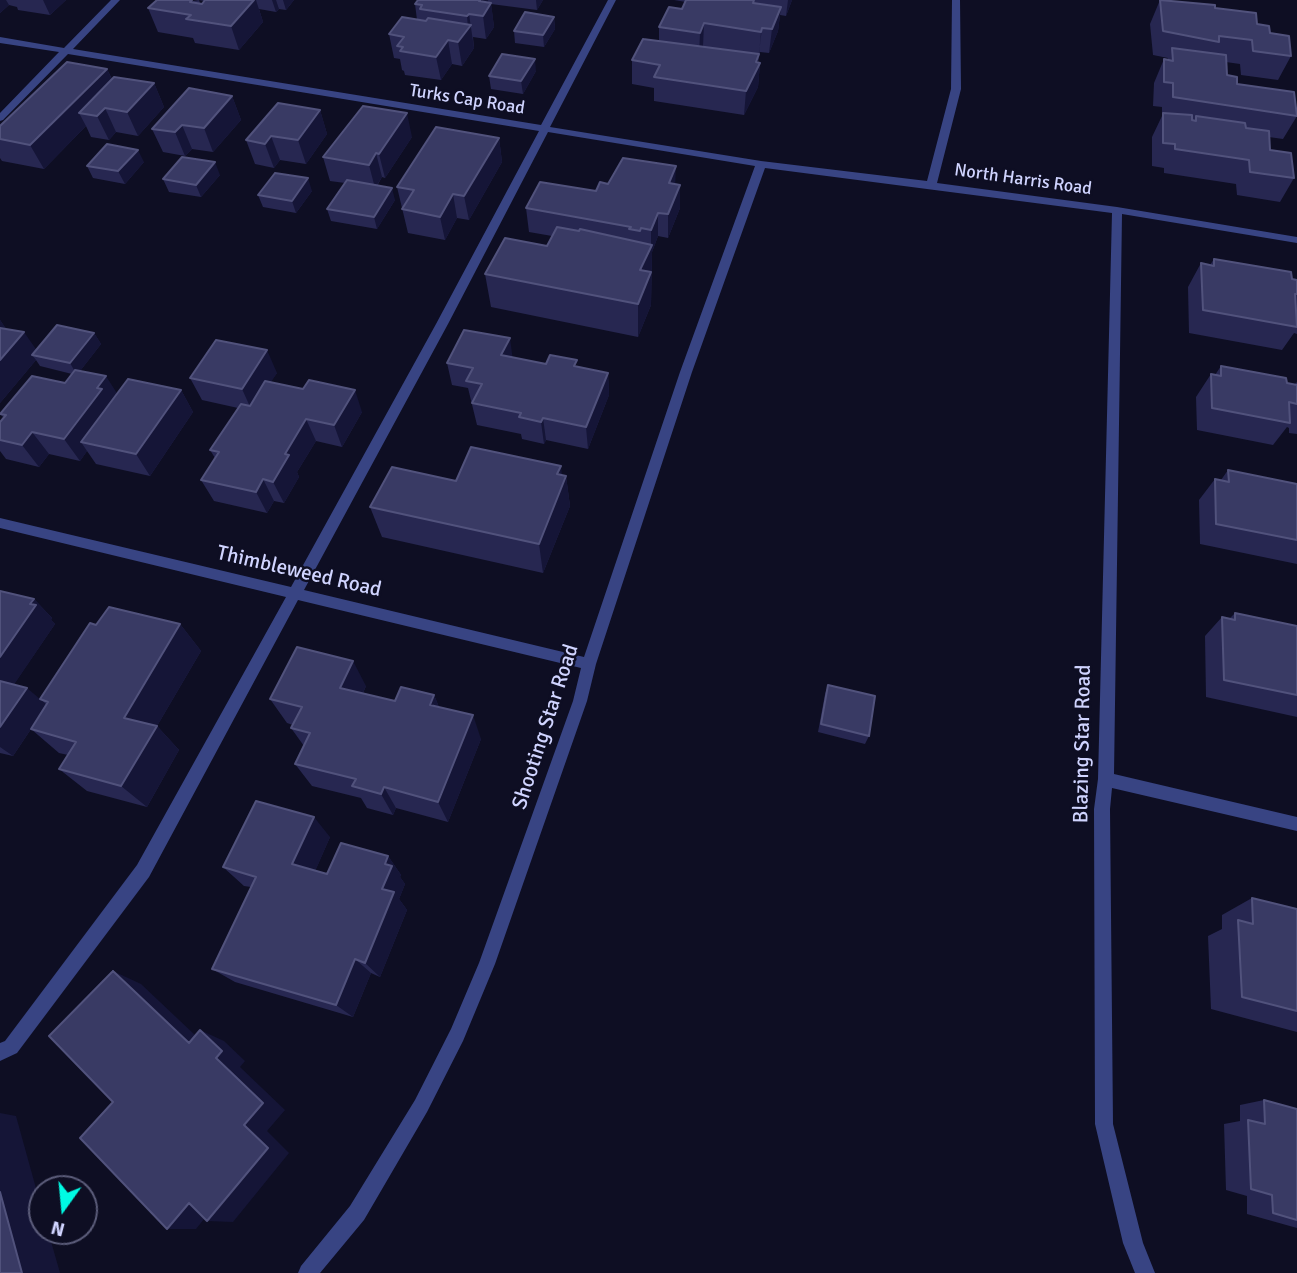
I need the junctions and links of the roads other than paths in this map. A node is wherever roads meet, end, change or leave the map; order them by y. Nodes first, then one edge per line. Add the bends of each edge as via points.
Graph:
1 (116, 0) edge
2 (612, 0) edge
3 (956, 0) edge
4 (0, 40) edge
5 (67, 51) junction
6 (0, 118) edge
7 (546, 128) junction
8 (761, 164) junction
9 (931, 185) junction
10 (1117, 210) junction
11 (1297, 240) edge
12 (0, 523) edge
13 (297, 593) junction
14 (589, 664) junction
15 (1105, 779) junction
16 (1297, 824) edge
17 (0, 1052) edge
18 (308, 1273) edge
19 (1146, 1273) edge

1 - 5 street
2 - 7 street
3 - 9 street, North Harris Road via 956,89
4 - 5 street, Turks Cap Road
5 - 6 street
5 - 7 street, Turks Cap Road
7 - 8 street, Turks Cap Road
7 - 13 street
8 - 9 street, Turks Cap Road
8 - 14 street, Shooting Star Road
9 - 10 street, North Harris Road
10 - 11 street, North Harris Road
10 - 15 street, Blazing Star Road
12 - 13 street, Thimbleweed Road
13 - 14 street, Thimbleweed Road
13 - 17 street via 143,871 11,1047
14 - 18 street, Shooting Star Road via 492,951 457,1035 357,1213
15 - 16 street
15 - 19 street, Blazing Star Road via 1104,1124 1133,1244

